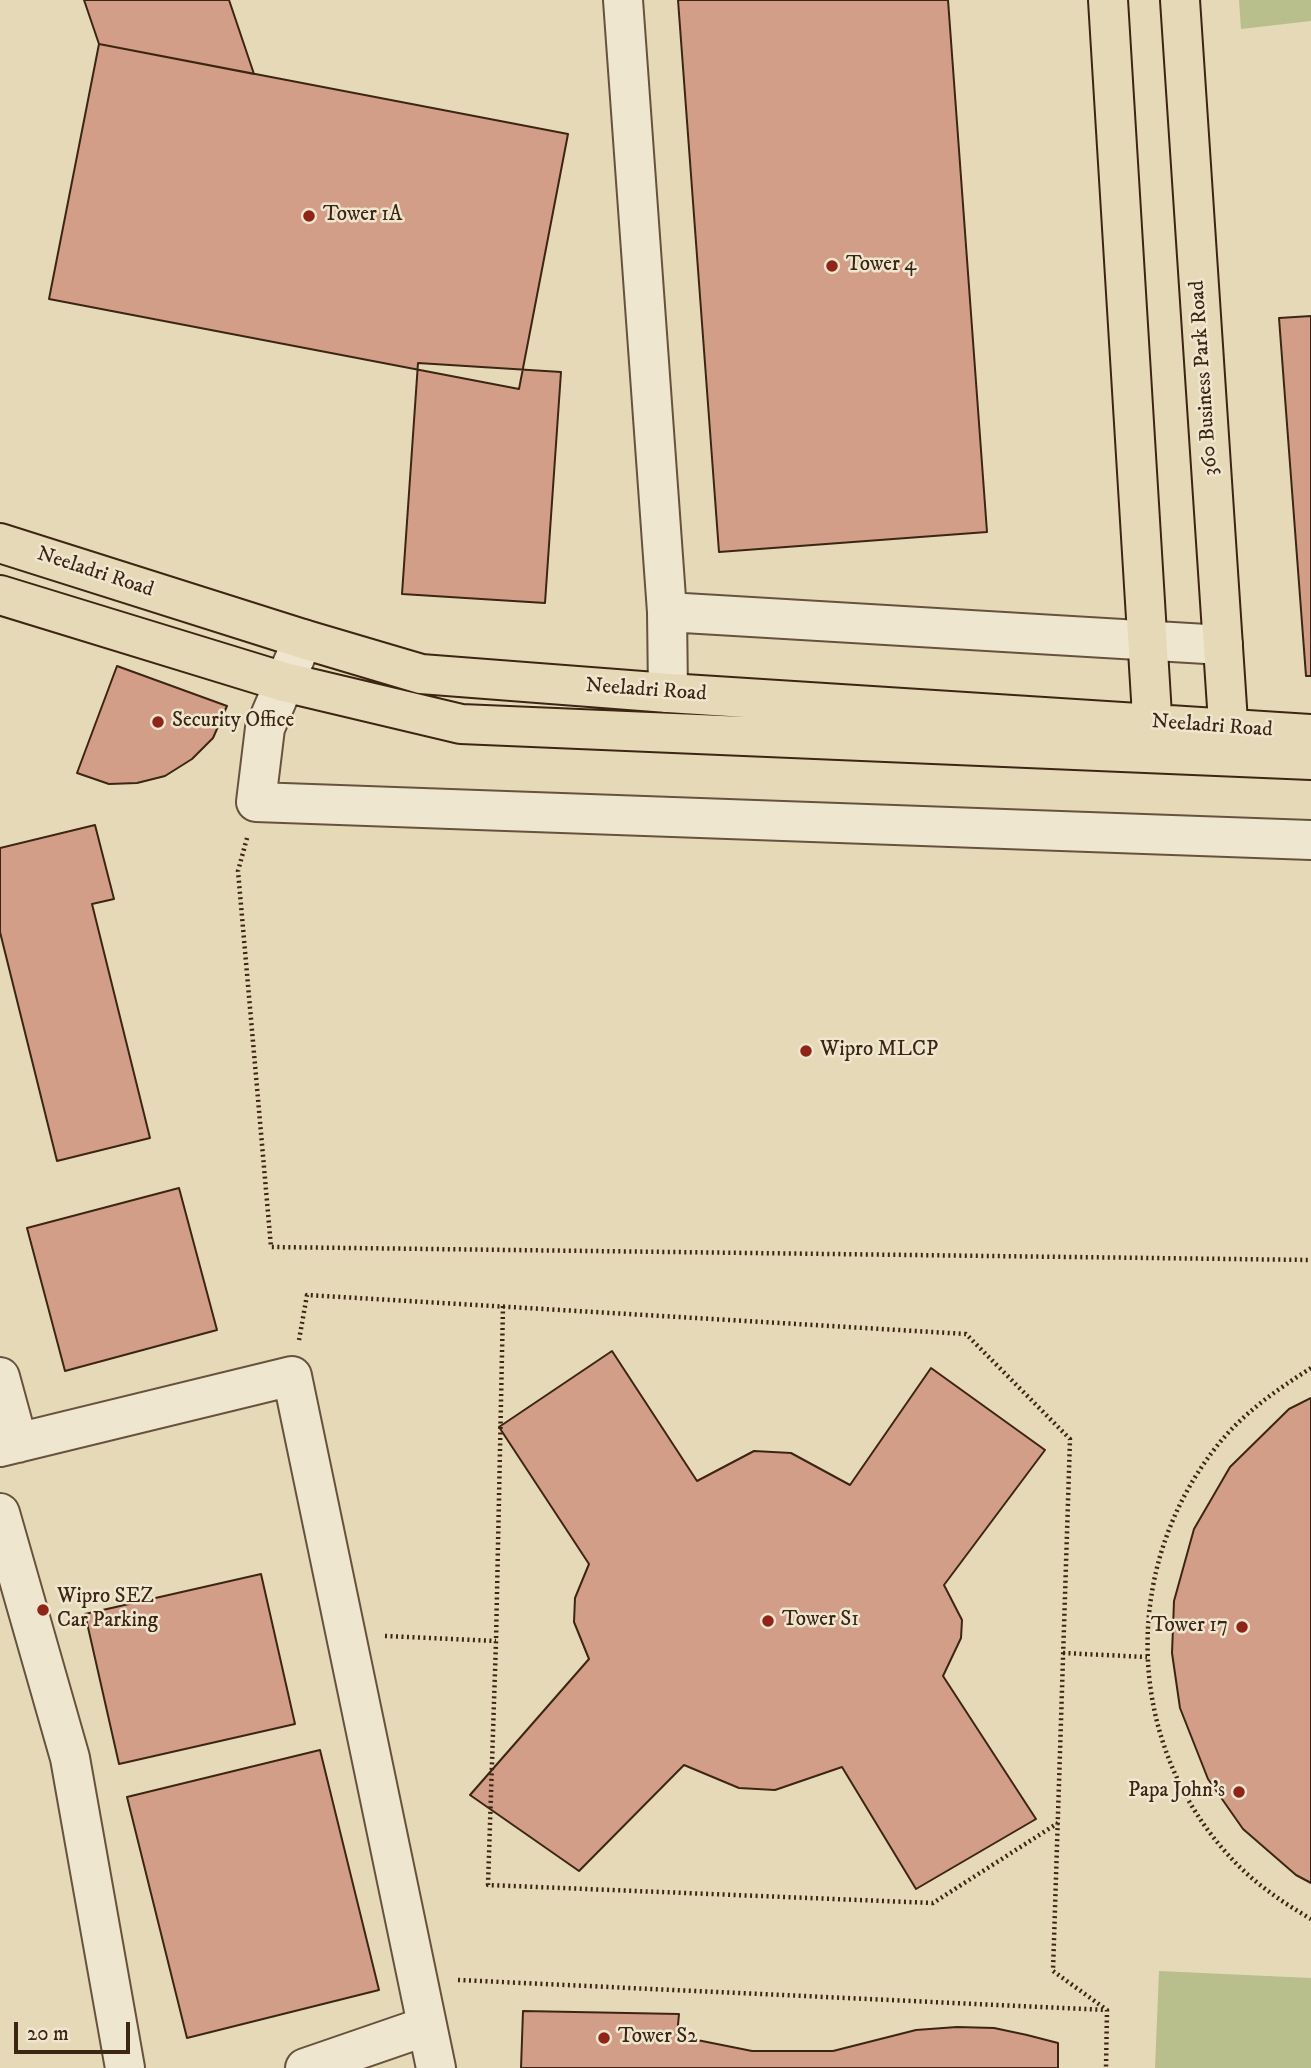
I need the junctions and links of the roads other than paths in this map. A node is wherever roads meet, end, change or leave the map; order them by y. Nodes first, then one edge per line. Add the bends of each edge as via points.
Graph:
1 (623, 0) edge
2 (1108, 0) edge
3 (1180, 0) edge
4 (0, 543) edge
5 (0, 595) edge
6 (667, 612) junction
7 (303, 639) junction
8 (1148, 640) junction
9 (1223, 645) junction
10 (284, 682) junction
11 (668, 693) junction
12 (1311, 734) edge
13 (1154, 739) junction
14 (1229, 743) junction
15 (1311, 760) edge
16 (1311, 840) edge
17 (0, 1377) edge
18 (9, 1445) edge
19 (0, 1513) edge
20 (427, 2026) junction
21 (125, 2068) edge
22 (305, 2068) edge
23 (436, 2068) edge

1 - 6 street
2 - 8 main road
3 - 9 main road, 360 Business Park Road
4 - 7 main road, Neeladri Road
5 - 10 main road, Neeladri Road
6 - 8 street
6 - 11 street
7 - 10 street
7 - 11 main road, Neeladri Road via 421,674
8 - 9 street
8 - 13 main road
9 - 14 main road, 360 Business Park Road
10 - 13 main road, Neeladri Road via 461,724
10 - 16 street via 265,728 256,802
11 - 13 main road, Neeladri Road
12 - 14 main road, Neeladri Road
13 - 14 main road, Neeladri Road
14 - 15 main road, Neeladri Road
17 - 18 street
18 - 20 street via 292,1376
19 - 21 street via 70,1758
20 - 22 street
20 - 23 street

